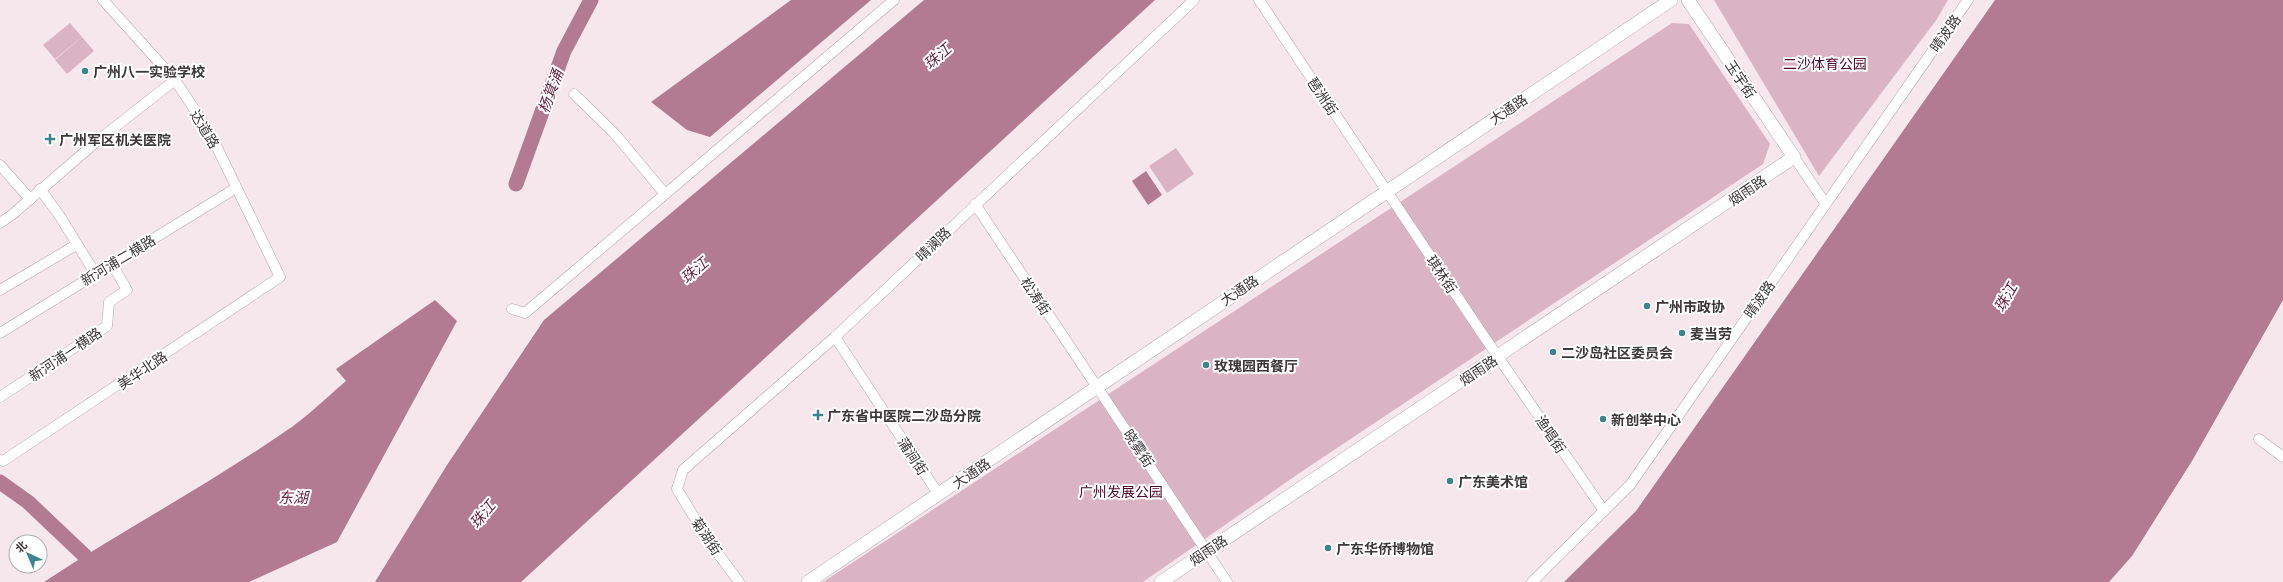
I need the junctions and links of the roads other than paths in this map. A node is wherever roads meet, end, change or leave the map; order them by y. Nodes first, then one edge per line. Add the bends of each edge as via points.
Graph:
1 (103, 0) edge
2 (894, 0) edge
3 (1194, 0) edge
4 (1259, 0) edge
5 (1671, 0) edge
6 (1688, 0) edge
7 (1968, 0) edge
8 (175, 80) junction
9 (574, 94) dead end
10 (1794, 157) junction
11 (0, 165) edge
12 (236, 188) junction
13 (40, 189) junction
14 (1387, 192) junction
15 (665, 194) junction
16 (29, 198) junction
17 (1825, 203) junction
18 (975, 204) junction
19 (0, 222) edge
20 (76, 245) junction
21 (112, 264) junction
22 (95, 273) junction
23 (280, 277) joint
24 (0, 290) edge
25 (512, 309) dead end
26 (0, 333) edge
27 (835, 337) junction
28 (1498, 356) junction
29 (1096, 387) junction
30 (0, 397) edge
31 (2259, 439) dead end
32 (2283, 457) edge
33 (2, 461) edge
34 (677, 489) joint
35 (939, 495) junction
36 (1604, 511) junction
37 (1207, 551) junction
38 (739, 582) edge
39 (808, 582) edge
40 (1161, 582) edge
41 (1227, 582) edge
42 (1532, 582) edge

1 - 8 street, 达道路
2 - 15 street
3 - 18 street, 晴澜路
4 - 14 street, 琶洲街
5 - 14 main road, 大通路
6 - 10 main road, 玉宇街
7 - 17 street, 晴波路
8 - 12 street, 达道路 via 210,133
8 - 13 street
9 - 15 street via 615,134
10 - 17 street
10 - 28 main road, 烟雨路
11 - 16 street
12 - 21 street, 新河浦二横路
12 - 23 street, 达道路
13 - 16 street
13 - 20 street
14 - 28 street, 琪林街
14 - 29 main road, 大通路
15 - 25 street via 525,313
16 - 19 street via 13,214
17 - 36 street, 晴波路 via 1630,485
18 - 27 street, 晴澜路
18 - 29 street, 松涛街
20 - 22 street
20 - 24 street
21 - 22 street, 新河浦二横路
21 - 30 street, 新河浦一横路 via 127,290 109,302 107,326
22 - 26 street, 新河浦二横路
23 - 33 street, 美华北路
27 - 34 street, 晴澜路 via 683,470
27 - 35 street, 蒲涧街
28 - 36 street, 渔唱街
28 - 37 main road, 烟雨路
29 - 35 main road, 大通路
29 - 37 street, 晓雾街
31 - 32 street
34 - 38 street, 菊湖街 via 708,540
35 - 39 main road, 大通路
36 - 42 street, 晴波路
37 - 40 main road, 烟雨路
37 - 41 street, 晓雾街

